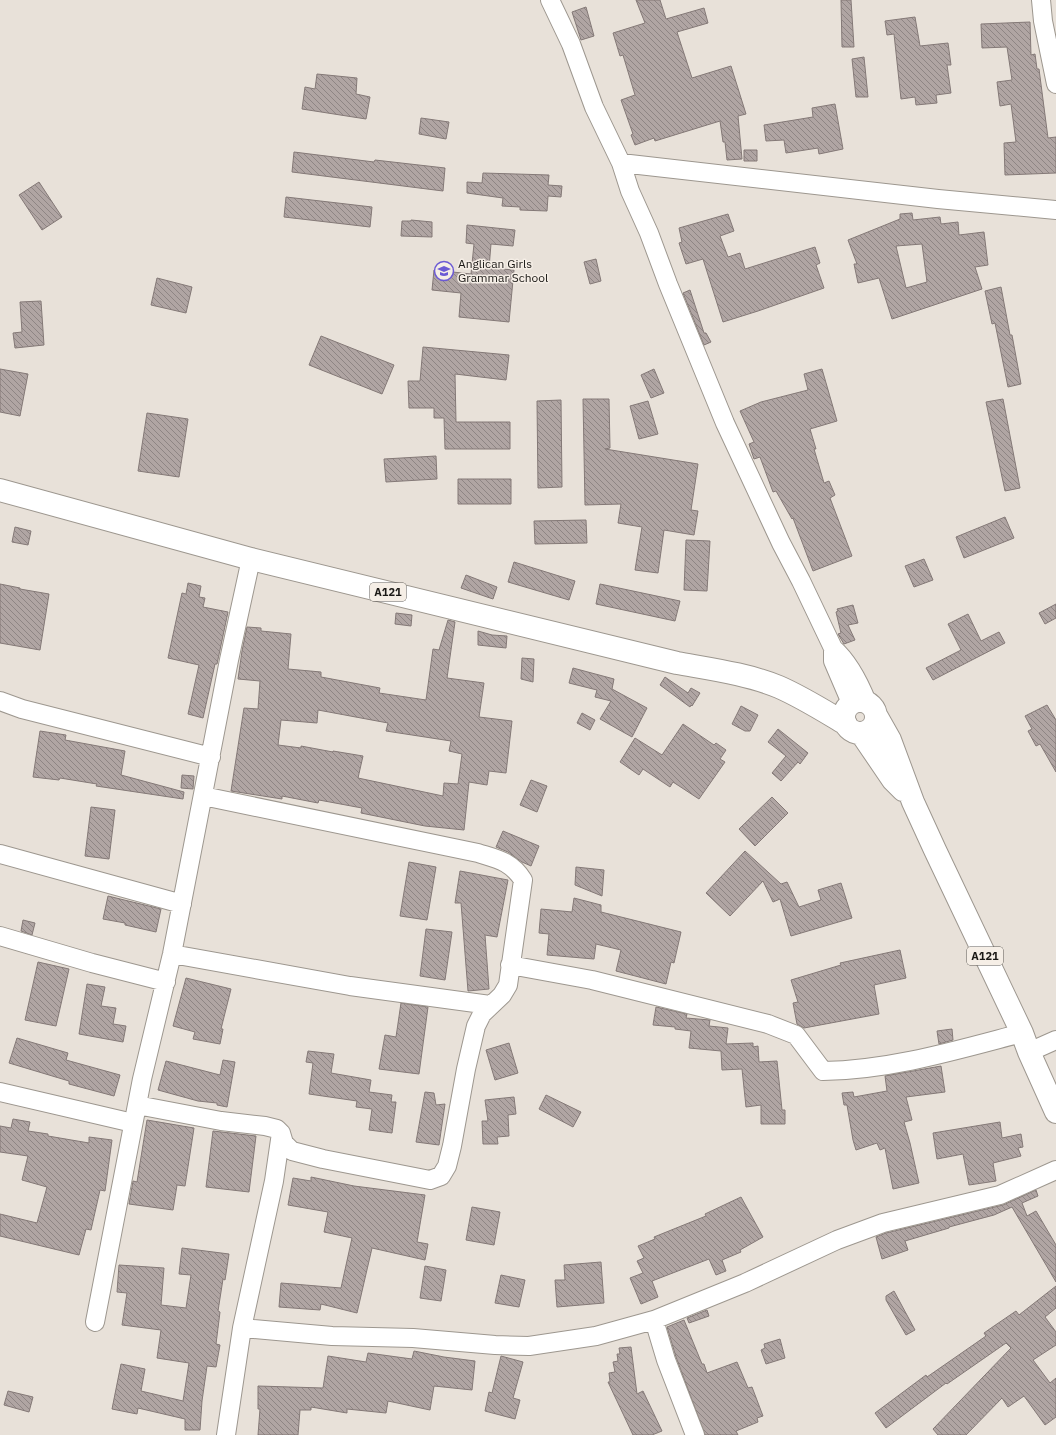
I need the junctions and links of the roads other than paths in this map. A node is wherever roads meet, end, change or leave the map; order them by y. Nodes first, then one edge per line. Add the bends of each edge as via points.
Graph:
1 (550, 0) edge
2 (1041, 0) edge
3 (1056, 84) edge
4 (621, 163) junction
5 (1056, 210) edge
6 (0, 490) edge
7 (251, 559) junction
8 (0, 701) edge
9 (858, 714) junction
10 (211, 757) junction
11 (203, 796) junction
12 (0, 854) edge
13 (182, 904) junction
14 (0, 938) edge
15 (172, 954) junction
16 (510, 964) junction
17 (166, 982) junction
18 (490, 1005) junction
19 (1056, 1040) edge
20 (1025, 1042) junction
21 (0, 1092) edge
22 (137, 1105) junction
23 (1056, 1112) edge
24 (134, 1123) junction
25 (281, 1133) junction
26 (1056, 1170) edge
27 (654, 1320) junction
28 (95, 1322) dead end
29 (242, 1328) junction
30 (226, 1435) edge
31 (695, 1435) edge

1 - 4 street via 571,44 594,107
2 - 3 street
4 - 5 street
4 - 9 street via 630,191 649,232 725,423 833,648 842,656 859,684
6 - 7 main road, A121
7 - 9 main road, A121 via 677,663 744,676 778,687 798,689 819,695
7 - 10 street
8 - 10 street via 22,709
9 - 20 main road, A121 via 890,740 913,802
10 - 11 street
11 - 13 street
11 - 16 street via 478,853 507,862 517,870 523,880
12 - 13 street
13 - 15 street
14 - 17 street
15 - 17 street
15 - 18 street via 350,986
16 - 18 street via 508,985 502,995
16 - 20 street via 592,980 768,1024 796,1035 823,1071 848,1070
17 - 22 street
18 - 25 street via 476,1026 452,1146 447,1166 441,1176 430,1180 292,1151 284,1143
19 - 20 street
20 - 23 main road, A121
21 - 24 street
22 - 24 street
22 - 25 street via 221,1121 265,1126 277,1129
24 - 28 street
25 - 29 street via 274,1181
26 - 27 street via 1000,1195 883,1223 837,1240
27 - 29 street via 596,1336 529,1346 413,1338 332,1336
27 - 31 street via 666,1360
29 - 30 street

